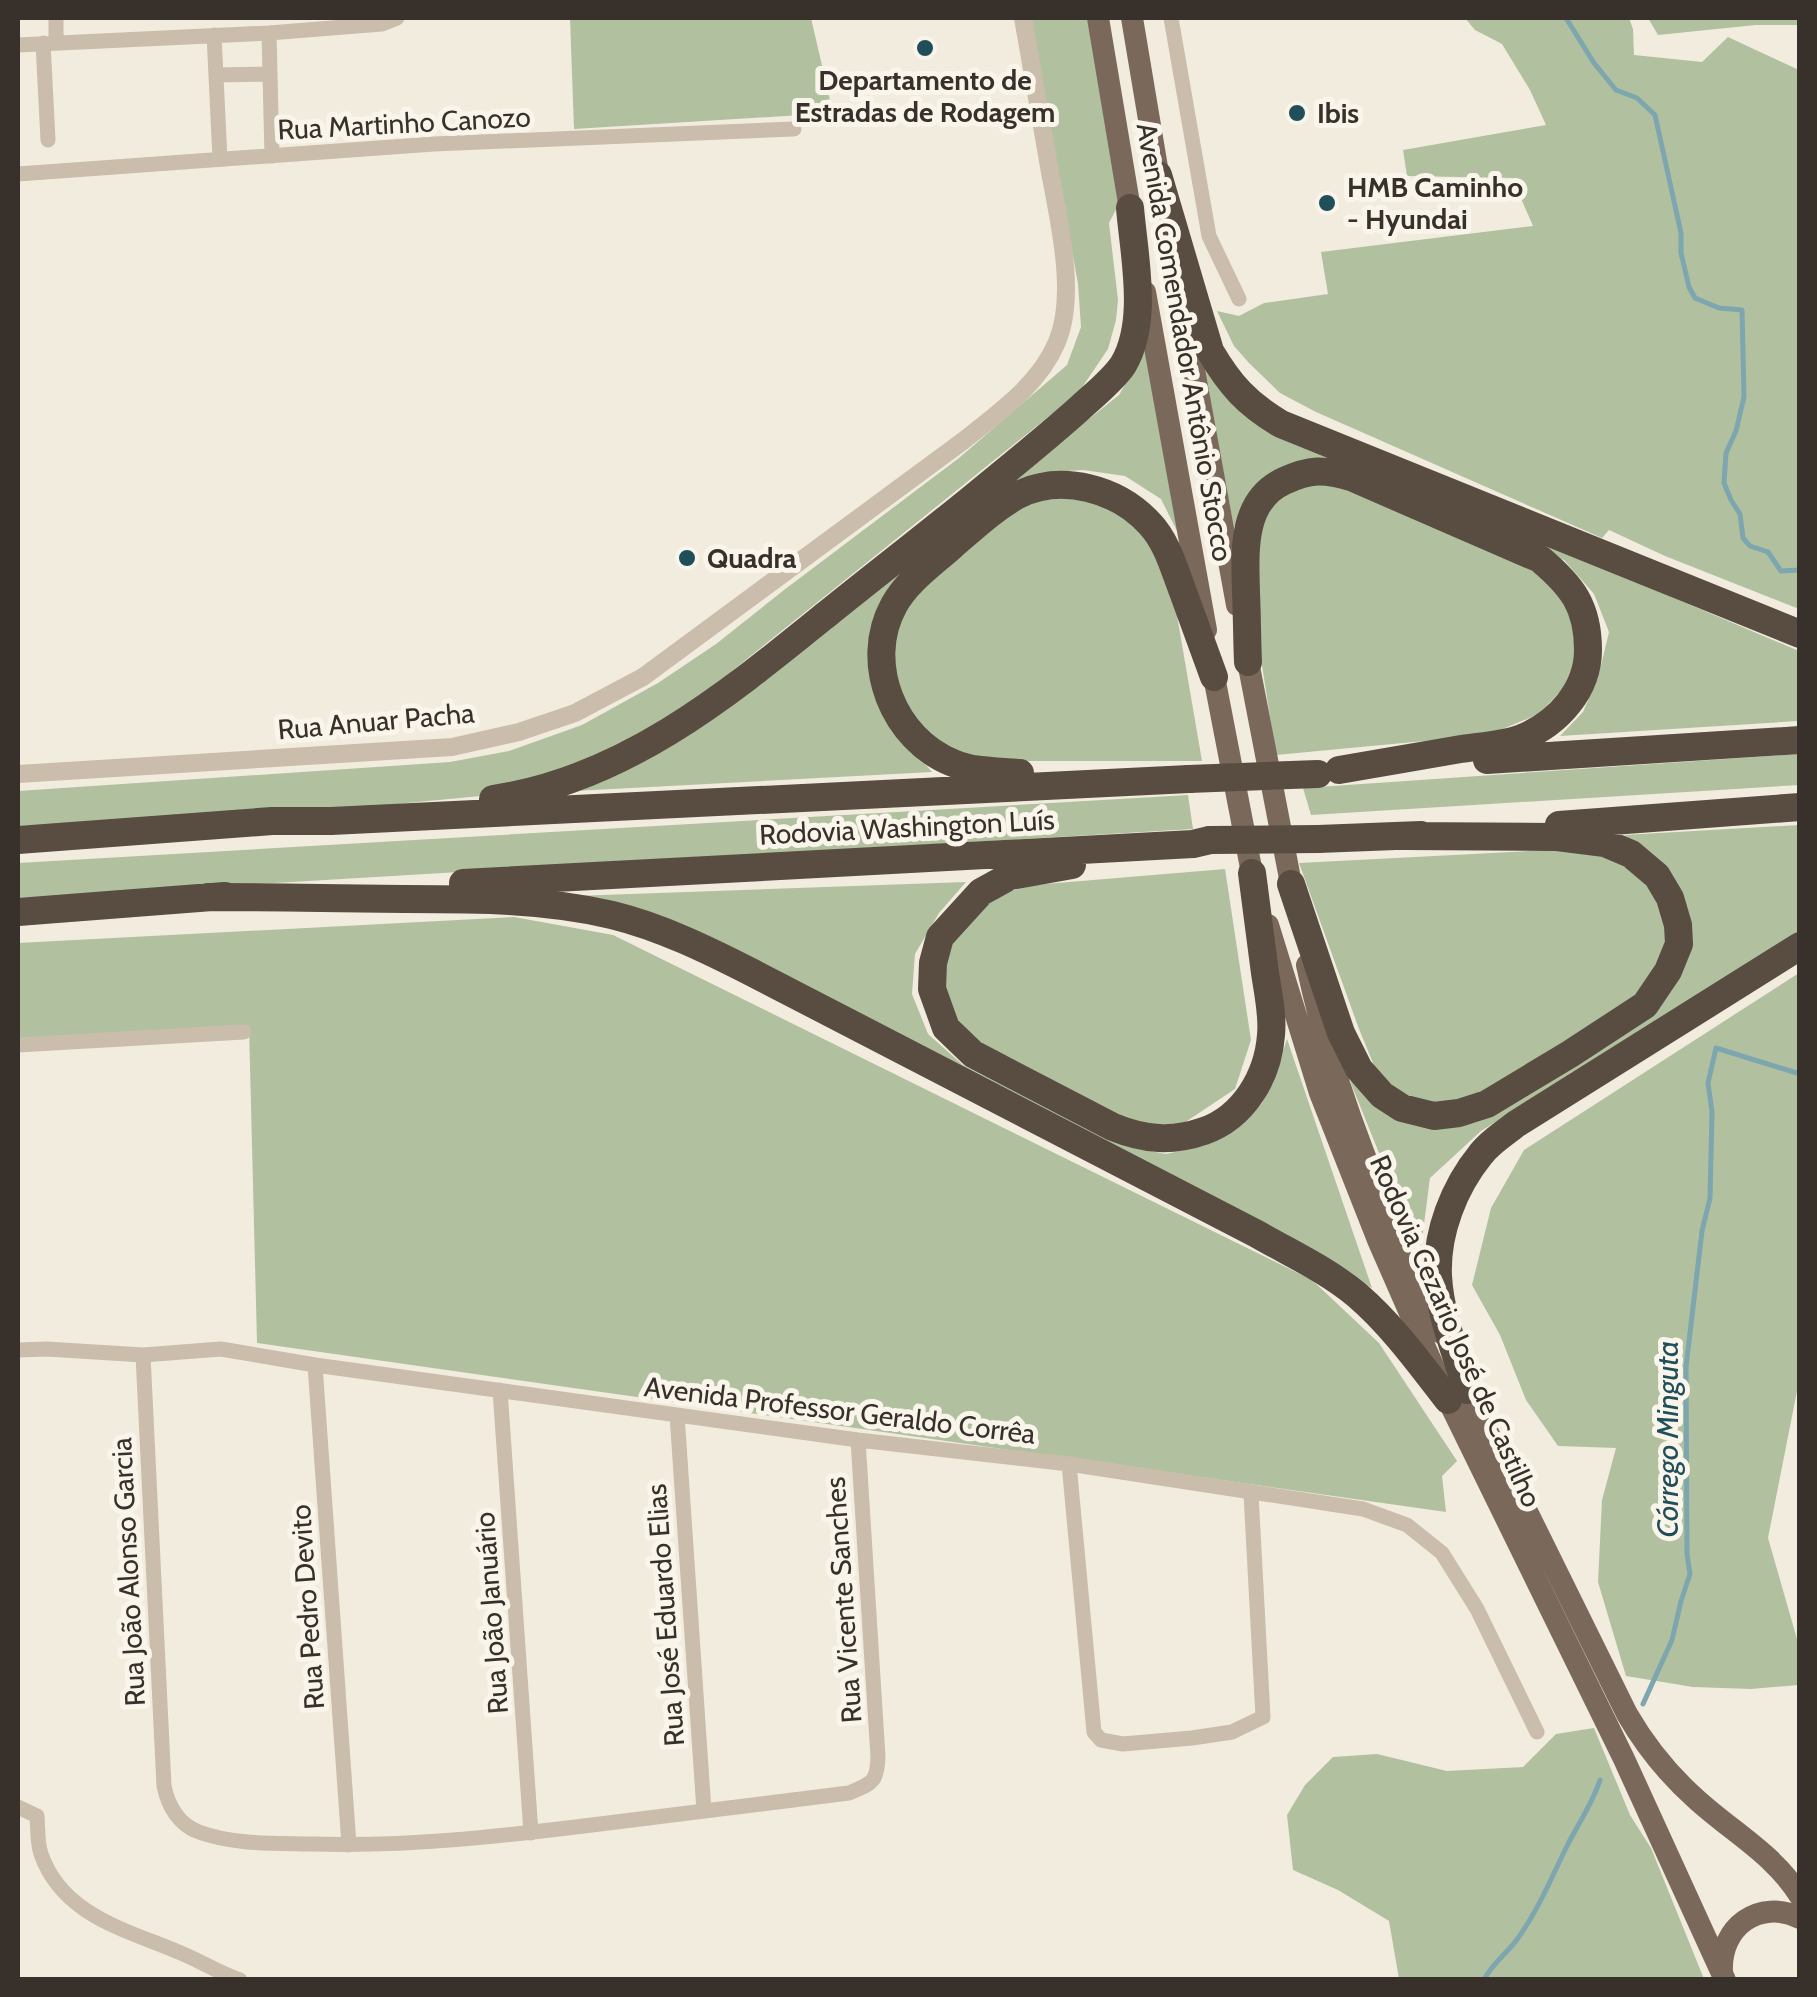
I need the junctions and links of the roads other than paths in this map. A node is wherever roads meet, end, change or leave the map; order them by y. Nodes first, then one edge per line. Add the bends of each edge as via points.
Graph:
1 (56, 18) edge
2 (397, 18) edge
3 (1023, 18) edge
4 (1098, 18) edge
5 (1132, 18) edge
6 (1171, 18) edge
7 (245, 26) edge
8 (269, 33) junction
9 (214, 35) junction
10 (50, 43) junction
11 (18, 45) edge
12 (270, 74) junction
13 (216, 75) junction
14 (794, 129) dead end
15 (48, 140) dead end
16 (272, 156) junction
17 (220, 159) junction
18 (18, 174) edge
19 (1158, 175) junction
20 (1130, 208) junction
21 (1238, 299) dead end
22 (1800, 634) edge
23 (1248, 662) junction
24 (1214, 677) junction
25 (1800, 740) edge
26 (1328, 772) junction
27 (18, 774) edge
28 (1131, 782) junction
29 (1800, 807) edge
30 (272, 821) junction
31 (1405, 836) junction
32 (18, 840) edge
33 (1202, 842) junction
34 (1252, 873) junction
35 (1291, 884) junction
36 (208, 896) junction
37 (18, 912) edge
38 (1800, 946) edge
39 (244, 1032) dead end
40 (18, 1044) edge
41 (18, 1350) edge
42 (143, 1355) junction
43 (315, 1364) junction
44 (500, 1390) junction
45 (1458, 1395) junction
46 (677, 1415) junction
47 (858, 1440) junction
48 (1069, 1464) junction
49 (1251, 1494) junction
50 (1537, 1732) dead end
51 (18, 1808) edge
52 (704, 1811) junction
53 (532, 1833) junction
54 (349, 1845) junction
55 (1800, 1896) edge
56 (1800, 1918) edge
57 (1724, 1978) edge
58 (240, 1980) edge

1 - 10 street
2 - 8 street
3 - 27 street, Rua Anuar Pacha via 1064,251 1066,314 1040,372 1009,405 643,677 575,714 452,747
4 - 20 main road, Avenida Comendador Antônio Stocco
5 - 19 main road, Avenida Comendador Antônio Stocco
6 - 21 street via 1209,236
7 - 8 street
7 - 9 street
8 - 12 street
9 - 10 street
9 - 13 street
10 - 11 street
10 - 15 street
12 - 13 street
12 - 16 street
13 - 17 street
14 - 16 street, Rua Martinho Canozo
16 - 17 street, Rua Martinho Canozo
17 - 18 street, Rua Martinho Canozo
19 - 22 highway via 1210,351 1259,410
19 - 23 main road, Avenida Comendador Antônio Stocco
20 - 24 main road, Avenida Comendador Antônio Stocco
20 - 30 highway via 1138,303 1135,336 1122,366 1045,439 702,712 644,747 541,790
23 - 26 highway via 1245,548 1251,518 1277,484 1304,472 1351,477 1540,558 1580,602 1588,666 1575,698 1549,722 1521,738
23 - 35 main road, Rodovia Cezario José de Castilho
24 - 28 highway via 1153,526 1108,494 1050,486 1022,494 910,582 886,626 882,674 916,742 973,769
24 - 34 main road, Rodovia Cezario José de Castilho
25 - 26 highway, Rodovia Washington Luís
26 - 28 highway, Rodovia Washington Luís, bridge
28 - 30 highway, Rodovia Washington Luís
29 - 31 highway, Rodovia Washington Luís
30 - 32 highway, Rodovia Washington Luís
31 - 33 highway, Rodovia Washington Luís, bridge
31 - 35 highway via 1557,837 1631,854 1670,898 1679,944 1668,970 1645,1005 1570,1054 1487,1104 1434,1116 1402,1108 1359,1069
33 - 34 highway via 1010,876 981,892 940,937 933,964 932,989 946,1028 972,1054 1134,1136 1176,1139 1218,1126 1256,1085 1272,1033
33 - 36 highway, Rodovia Washington Luís
34 - 45 main road, Rodovia Cezario José de Castilho via 1320,1093 1378,1240
35 - 45 main road, Rodovia Cezario José de Castilho via 1333,1070
36 - 37 highway, Rodovia Washington Luís
36 - 45 highway via 530,902 658,930 712,952 1325,1272
38 - 45 highway via 1482,1151 1457,1189 1442,1231 1438,1274
39 - 40 street
41 - 42 street, Avenida Professor Geraldo Corrêa
42 - 43 street, Avenida Professor Geraldo Corrêa via 221,1348
42 - 54 street, Rua João Alonso Garcia via 167,1803 196,1832 220,1838
43 - 44 street, Avenida Professor Geraldo Corrêa
43 - 54 street, Rua Pedro Devito
44 - 46 street, Avenida Professor Geraldo Corrêa
44 - 53 street, Rua João Januário
45 - 55 main road, Rodovia Cezario José de Castilho via 1646,1746 1698,1801 1755,1845
45 - 57 main road, Rodovia Cezario José de Castilho
46 - 47 street, Avenida Professor Geraldo Corrêa
46 - 52 street, Rua José Eduardo Elias
47 - 48 street, Avenida Professor Geraldo Corrêa
47 - 52 street, Rua Vicente Sanches via 877,1775 849,1793
48 - 49 street, Avenida Professor Geraldo Corrêa
48 - 49 street via 1096,1736 1123,1744 1232,1732 1263,1717
49 - 50 street, Avenida Professor Geraldo Corrêa via 1362,1510 1407,1525 1442,1553 1478,1610
51 - 58 street via 37,1816 39,1850 50,1874 97,1919
52 - 53 street
53 - 54 street
56 - 57 main road via 1776,1911 1740,1923 1722,1956

